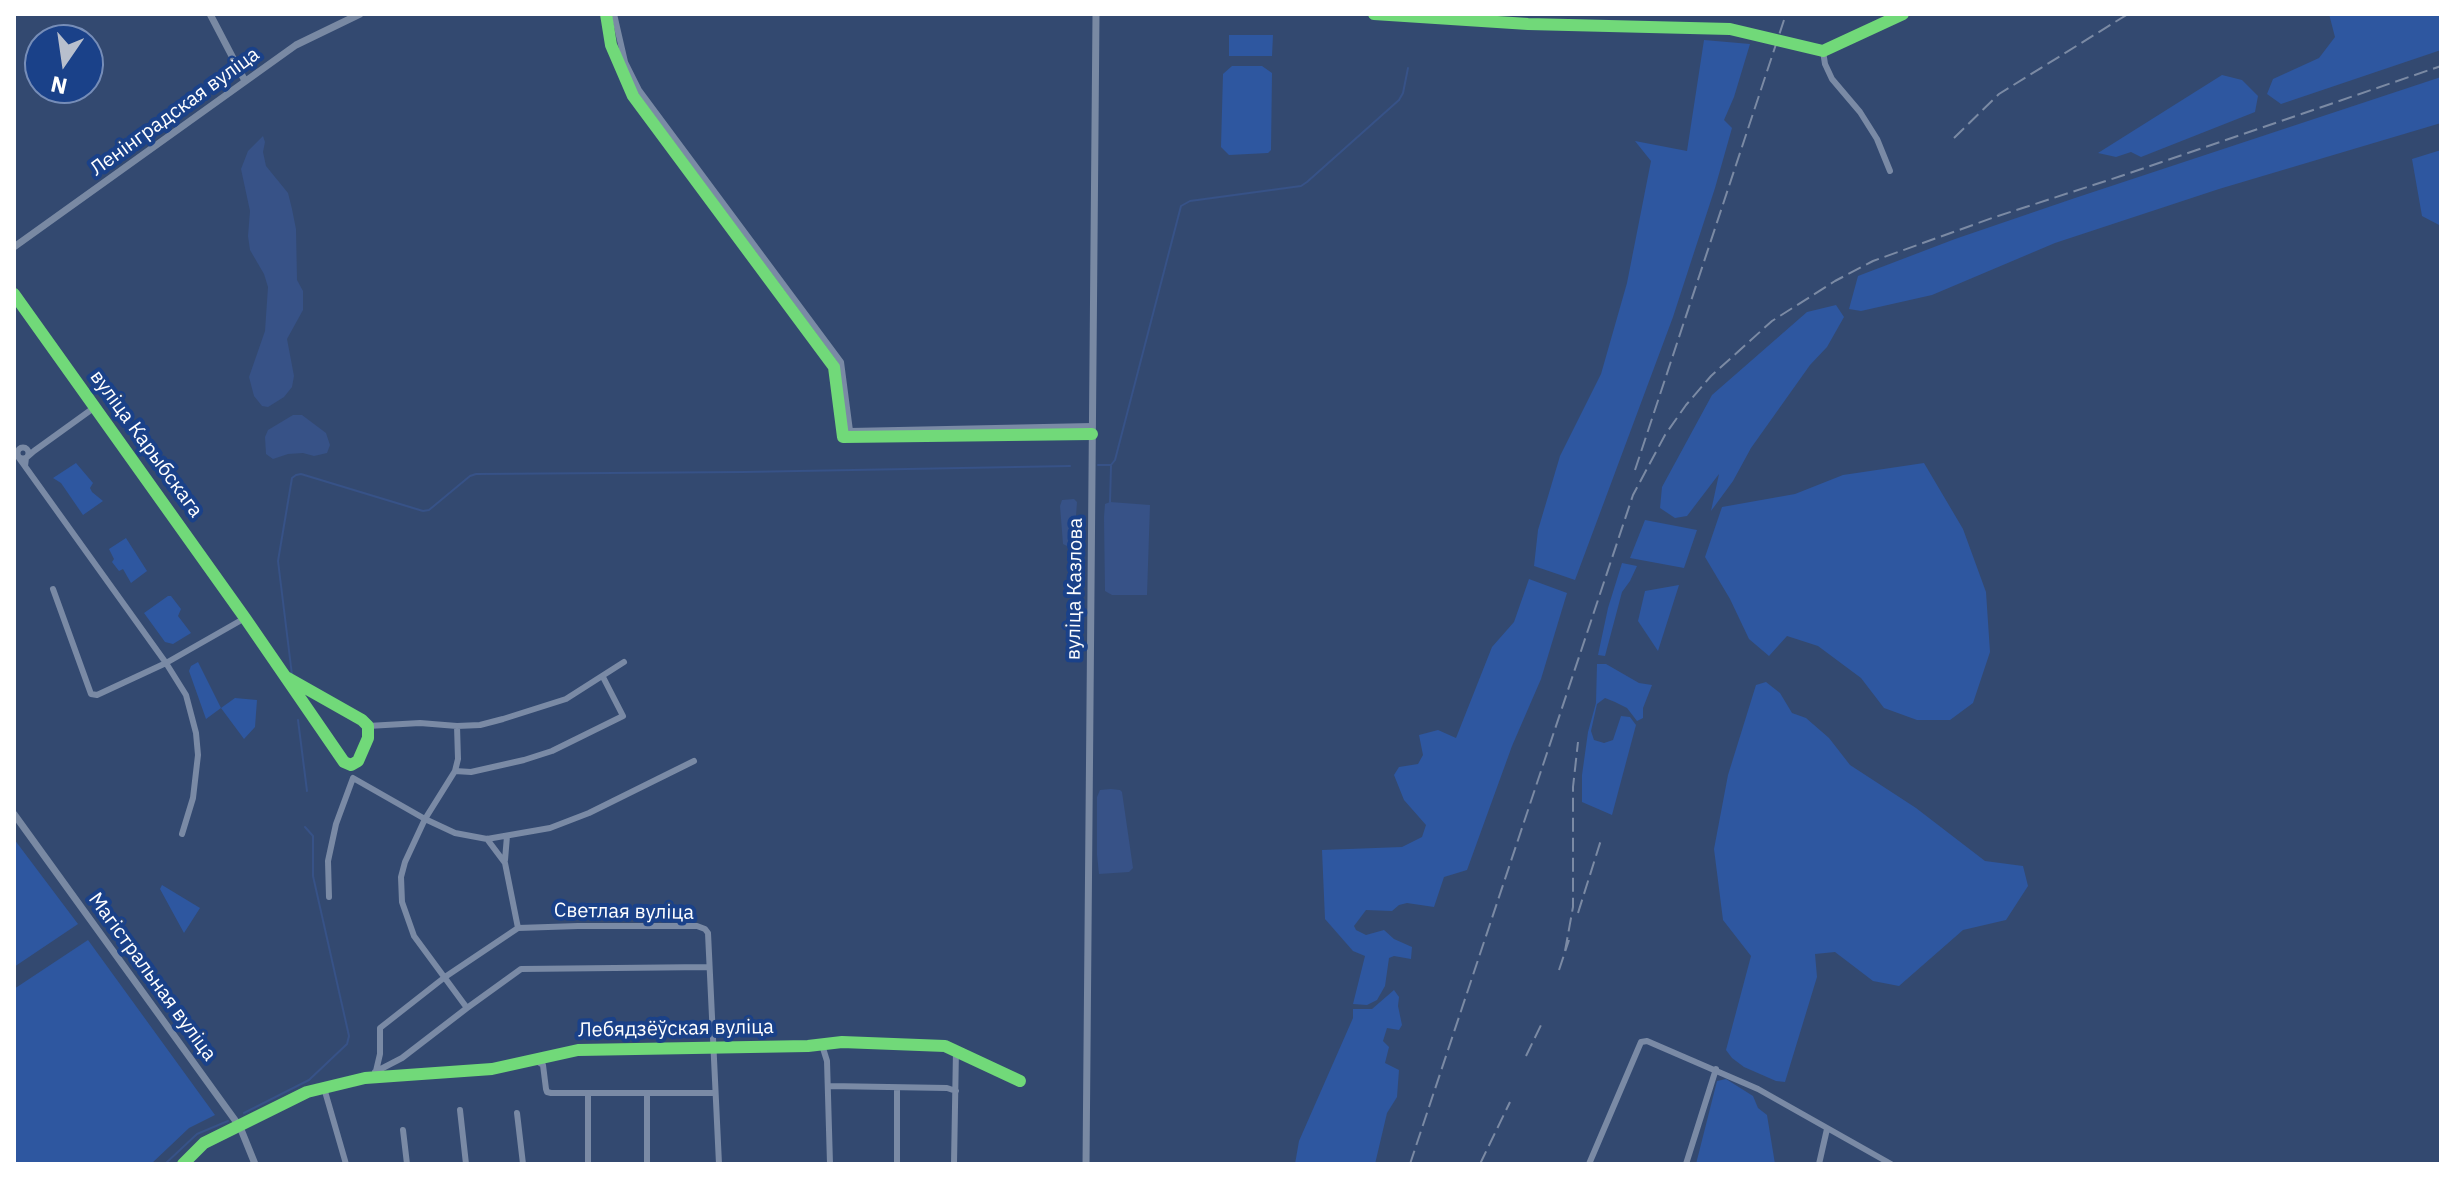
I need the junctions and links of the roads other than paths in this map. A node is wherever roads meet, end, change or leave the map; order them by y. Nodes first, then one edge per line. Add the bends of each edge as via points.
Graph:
1 (210, 14) edge
2 (360, 14) edge
3 (606, 14) edge
4 (614, 14) edge
5 (1096, 14) edge
6 (1374, 14) edge
7 (1903, 14) edge
8 (1823, 51) junction
9 (245, 81) junction
10 (1890, 171) dead end
11 (14, 247) edge
12 (14, 294) edge
13 (95, 407) junction
14 (1092, 430) junction
15 (34, 451) junction
16 (20, 456) edge
17 (53, 589) dead end
18 (245, 618) junction
19 (624, 662) dead end
20 (166, 663) junction
21 (286, 677) junction
22 (603, 677) junction
23 (368, 726) junction
24 (457, 726) junction
25 (694, 761) dead end
26 (348, 764) junction
27 (455, 771) junction
28 (353, 778) junction
29 (14, 814) edge
30 (425, 819) junction
31 (182, 834) dead end
32 (507, 836) junction
33 (487, 839) junction
34 (505, 863) junction
35 (329, 897) dead end
36 (518, 928) junction
37 (708, 967) junction
38 (445, 977) junction
39 (467, 1008) junction
40 (822, 1045) junction
41 (711, 1048) junction
42 (956, 1050) junction
43 (532, 1059) junction
44 (389, 1066) junction
45 (1716, 1069) junction
46 (376, 1071) junction
47 (392, 1076) junction
48 (365, 1078) junction
49 (1020, 1081) dead end
50 (829, 1086) junction
51 (324, 1088) junction
52 (897, 1088) junction
53 (956, 1091) junction
54 (647, 1093) junction
55 (714, 1093) junction
56 (588, 1094) junction
57 (460, 1110) dead end
58 (517, 1113) dead end
59 (240, 1127) junction
60 (1827, 1129) junction
61 (403, 1130) dead end
62 (183, 1164) edge
63 (255, 1164) edge
64 (346, 1164) edge
65 (407, 1164) edge
66 (466, 1164) edge
67 (523, 1164) edge
68 (588, 1164) edge
69 (647, 1164) edge
70 (719, 1164) edge
71 (830, 1164) edge
72 (897, 1164) edge
73 (954, 1164) edge
74 (1086, 1164) edge
75 (1589, 1164) edge
76 (1686, 1164) edge
77 (1819, 1164) edge
78 (1891, 1164) edge

1 - 9 main road
2 - 9 main road, Ленінградская вуліца via 296,45
3 - 14 street via 611,45 633,96 834,367 843,437
4 - 14 street via 625,62 639,90 841,362 850,431
5 - 14 main road, вуліца Казлова
6 - 8 street via 1730,29
7 - 8 street
8 - 10 street via 1828,72 1877,139
9 - 11 main road, Ленінградская вуліца
12 - 13 street, вуліца Карыбскага
13 - 15 street
13 - 18 street, вуліца Карыбскага
14 - 74 main road, вуліца Казлова
15 - 16 street
15 - 16 street via 24,448
16 - 20 street
17 - 20 street via 91,694
18 - 20 street
18 - 21 street, вуліца Карыбскага
19 - 22 street
20 - 31 street via 186,695 197,740 193,798
21 - 23 street
21 - 26 street, вуліца Карыбскага
22 - 24 street via 531,712
22 - 27 street via 623,716 552,751 471,772
23 - 24 street
23 - 26 street via 360,756
24 - 27 street
25 - 32 street via 589,813
26 - 28 street, вуліца Карыбскага
27 - 30 street
28 - 30 street
28 - 35 street via 328,861
29 - 59 main road, Магістральная вуліца
30 - 33 street via 455,833
30 - 38 street via 405,862 402,902 414,936
32 - 33 street
32 - 34 street
33 - 34 street
34 - 36 street
36 - 37 street, Светлая вуліца via 697,926 708,933
36 - 38 street
37 - 39 street via 521,969
37 - 41 street, Светлая вуліца
38 - 39 street
38 - 46 street via 380,1028
39 - 44 street
40 - 41 street, Лебядзёўская вуліца
40 - 42 street, Лебядзёўская вуліца
40 - 50 street
41 - 43 street, Лебядзёўская вуліца via 578,1050
41 - 55 street, Светлая вуліца
42 - 49 street, Лебядзёўская вуліца
42 - 53 street
43 - 47 street, Лебядзёўская вуліца via 492,1069
43 - 56 street via 543,1065 547,1092
44 - 46 street
44 - 47 street
45 - 60 street
45 - 75 street via 1641,1042
45 - 76 street
46 - 48 street
47 - 48 street, Лебядзёўская вуліца
48 - 51 street, Лебядзёўская вуліца
50 - 52 street
50 - 71 street
51 - 59 street, Лебядзёўская вуліца
51 - 64 street
52 - 53 street
52 - 72 street
53 - 73 street
54 - 55 street
54 - 56 street
54 - 69 street
55 - 70 street, Светлая вуліца
56 - 68 street
57 - 66 street
58 - 67 street
59 - 62 street, Лебядзёўская вуліца via 204,1143
59 - 63 main road, Магістральная вуліца
60 - 77 street
60 - 78 street
61 - 65 street

